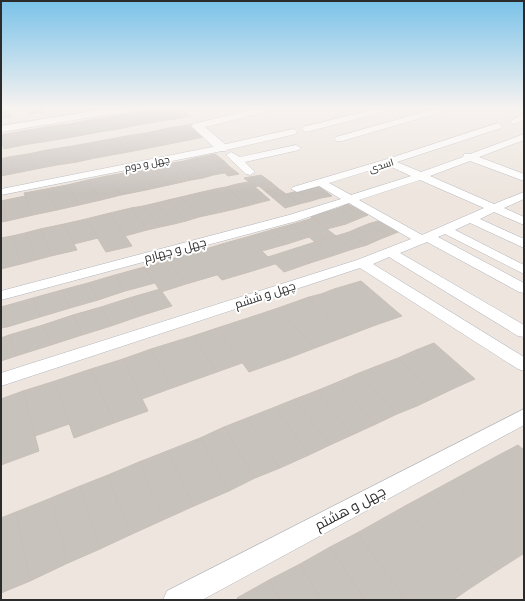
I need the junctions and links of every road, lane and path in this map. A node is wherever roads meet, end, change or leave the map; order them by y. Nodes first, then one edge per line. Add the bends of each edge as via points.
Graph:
1 (209, 137) edge
2 (271, 137) edge
3 (345, 137) edge
4 (464, 137) edge
5 (511, 137) edge
6 (339, 139) dead end
7 (522, 140) edge
8 (440, 145) junction
9 (222, 148) junction
10 (296, 148) dead end
11 (471, 158) junction
12 (237, 160) junction
13 (388, 162) junction
14 (250, 172) dead end
15 (421, 176) junction
16 (524, 178) edge
17 (321, 183) junction
18 (297, 189) dead end
19 (1, 192) edge
20 (522, 198) edge
21 (349, 200) junction
22 (494, 208) junction
23 (471, 219) junction
24 (524, 221) edge
25 (446, 230) junction
26 (425, 239) junction
27 (524, 244) edge
28 (391, 253) junction
29 (362, 263) junction
30 (524, 270) edge
31 (524, 289) edge
32 (1, 296) edge
33 (524, 332) edge
34 (524, 365) edge
35 (1, 380) edge
36 (524, 416) edge
37 (176, 600) edge

1 - 9 street
2 - 9 street, چهل و دوم
3 - 6 street
4 - 8 street, اسدی
5 - 7 street
7 - 11 street, چهل و چهارم
8 - 11 street
8 - 13 street, اسدی
9 - 12 street
9 - 19 street, چهل و دوم
10 - 12 street
11 - 15 street, چهل و چهارم
11 - 16 street
12 - 14 street
13 - 15 street
13 - 17 street, اسدی
15 - 21 street, چهل و چهارم
15 - 22 street
17 - 18 street, اسدی
17 - 21 street
20 - 22 street, چهل و ششم
21 - 26 street
21 - 32 street, چهل و چهارم via 293,218
22 - 23 street, چهل و ششم
22 - 24 street
23 - 25 street, چهل و ششم
23 - 27 street
25 - 26 street, چهل و ششم
25 - 30 street
26 - 28 street, چهل و ششم
26 - 31 street
28 - 29 street, چهل و ششم
28 - 33 street
29 - 34 street
29 - 35 street, چهل و ششم
36 - 37 street, چهل و هشتم

